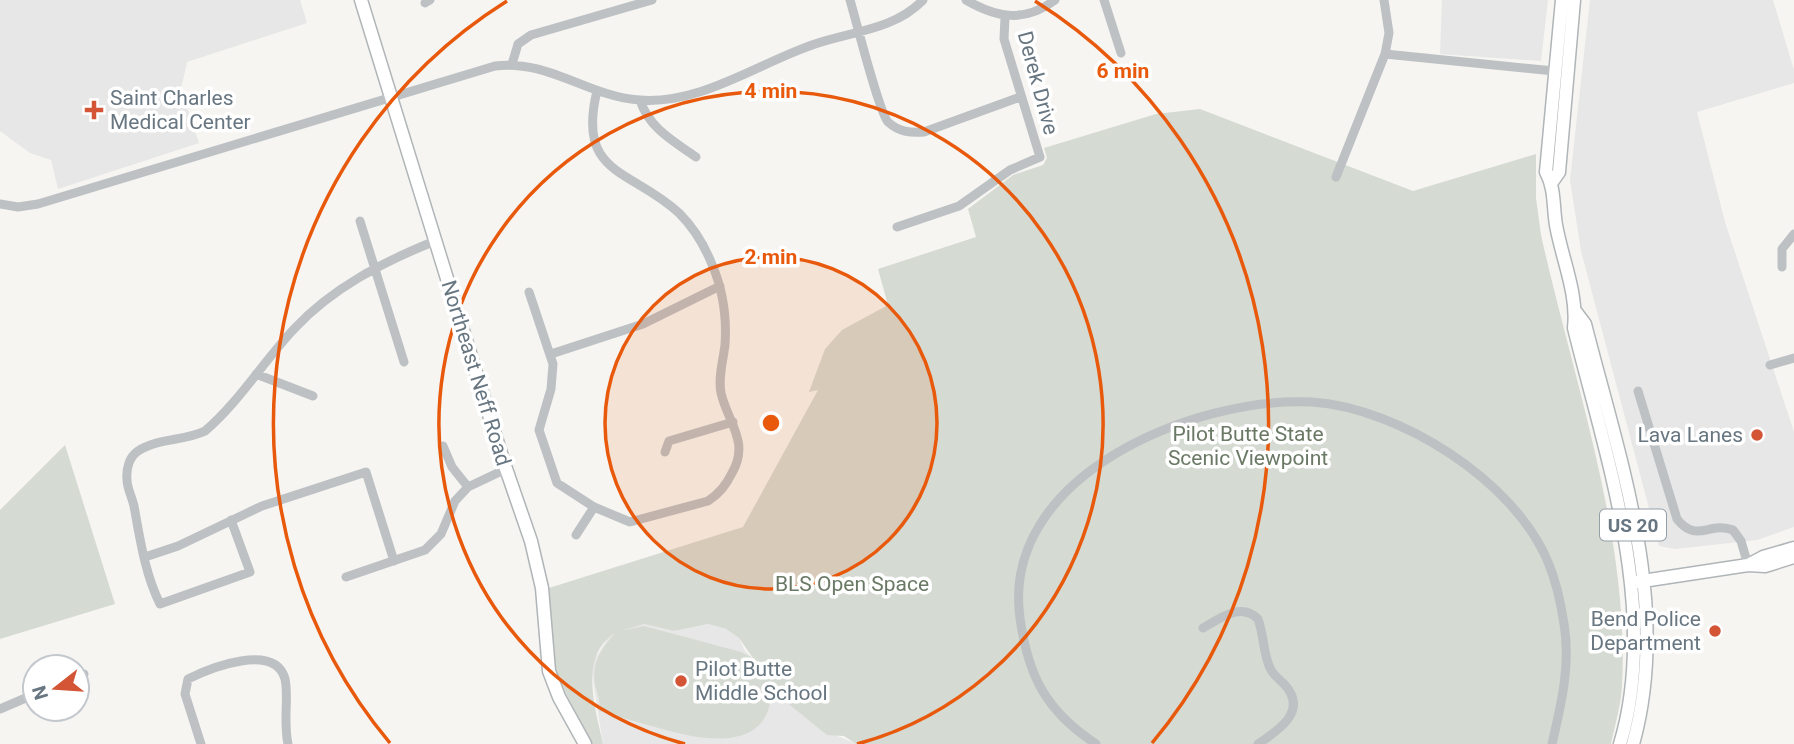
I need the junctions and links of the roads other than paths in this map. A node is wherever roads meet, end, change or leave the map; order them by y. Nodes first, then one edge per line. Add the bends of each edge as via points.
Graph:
1 (360, 0) edge
2 (652, 0) edge
3 (850, 0) edge
4 (923, 0) edge
5 (965, 0) edge
6 (1055, 0) edge
7 (1104, 0) edge
8 (1384, 0) edge
9 (1562, 0) edge
10 (1574, 0) edge
11 (1005, 17) junction
12 (859, 32) junction
13 (1121, 53) dead end
14 (1385, 54) junction
15 (512, 64) junction
16 (1554, 71) junction
17 (597, 91) junction
18 (1020, 97) junction
19 (391, 98) junction
20 (640, 100) junction
21 (695, 157) dead end
22 (1336, 177) dead end
23 (1552, 182) junction
24 (0, 204) edge
25 (360, 221) dead end
26 (897, 227) dead end
27 (1794, 234) edge
28 (435, 241) junction
29 (376, 267) junction
30 (1782, 267) dead end
31 (720, 286) junction
32 (529, 292) dead end
33 (551, 354) junction
34 (1794, 358) edge
35 (404, 362) dead end
36 (1770, 365) dead end
37 (256, 374) junction
38 (1638, 391) dead end
39 (313, 396) dead end
40 (733, 422) junction
41 (443, 446) dead end
42 (665, 452) dead end
43 (506, 469) junction
44 (468, 486) junction
45 (594, 506) junction
46 (231, 520) junction
47 (576, 535) dead end
48 (1794, 548) edge
49 (145, 557) junction
50 (1794, 557) edge
51 (394, 561) junction
52 (1748, 565) junction
53 (346, 577) dead end
54 (1637, 582) junction
55 (1203, 628) dead end
56 (21, 700) edge
57 (0, 709) edge
58 (201, 744) edge
59 (288, 744) edge
60 (585, 744) edge
61 (1096, 744) edge
62 (1258, 744) edge
63 (1552, 744) edge
64 (1620, 744) edge
65 (1633, 744) edge

1 - 19 main road, Northeast Neff Road
2 - 15 street via 531,35 518,44
3 - 12 street
4 - 12 street via 903,17
5 - 11 street
6 - 11 street via 1028,15
7 - 13 street
8 - 14 street via 1389,33
9 - 16 main road, US 20
10 - 23 main road, US 20 via 1559,172
11 - 18 street, Derek Drive via 1004,39
12 - 18 street via 879,107 889,122 908,133 924,132
12 - 20 street via 815,44 686,96
14 - 16 street
14 - 22 street
15 - 17 street via 540,67
15 - 19 street
16 - 23 main road, US 20 via 1546,172
17 - 20 street
17 - 31 street via 591,132 601,155 615,171 679,213 697,234
18 - 26 street, Derek Drive via 1040,157 1010,170 959,206
19 - 24 street via 38,204
19 - 28 main road, Northeast Neff Road
20 - 21 street via 662,133
23 - 54 main road, US 20 via 1555,224 1576,312 1585,324 1619,456
25 - 29 street
27 - 30 street via 1782,249
28 - 29 street
28 - 43 main road, Northeast Neff Road
29 - 35 street
29 - 37 street via 295,328
31 - 33 street via 643,324
31 - 40 street via 725,321 720,387
32 - 33 street
33 - 45 street via 551,389 540,430 556,483
34 - 36 street
37 - 39 street
37 - 49 street via 205,432 138,451 128,463 127,480
38 - 52 street via 1677,519 1700,533 1720,527 1733,530
40 - 42 street via 669,441
40 - 45 street via 741,444 737,465 724,487 708,500 639,522
41 - 44 street
43 - 44 street
43 - 60 main road, Northeast Neff Road via 538,565 549,671
44 - 51 street via 435,541 425,550
45 - 47 street
46 - 49 street
46 - 49 street via 250,572 160,604
46 - 51 street via 366,472
48 - 52 main road
50 - 52 main road via 1765,566
51 - 53 street
52 - 54 main road
54 - 64 main road, US 20 via 1633,680
54 - 65 main road, US 20 via 1647,661
55 - 62 street via 1236,612 1258,619 1269,667 1294,704 1286,723
56 - 57 street
58 - 59 street via 185,694 188,679 250,658 280,668 286,685
61 - 63 street via 1060,718 1048,702 1023,642 1019,582 1035,531 1075,482 1151,434 1237,410 1310,402 1346,406 1426,439 1489,484 1531,533 1548,561 1564,625 1567,660

